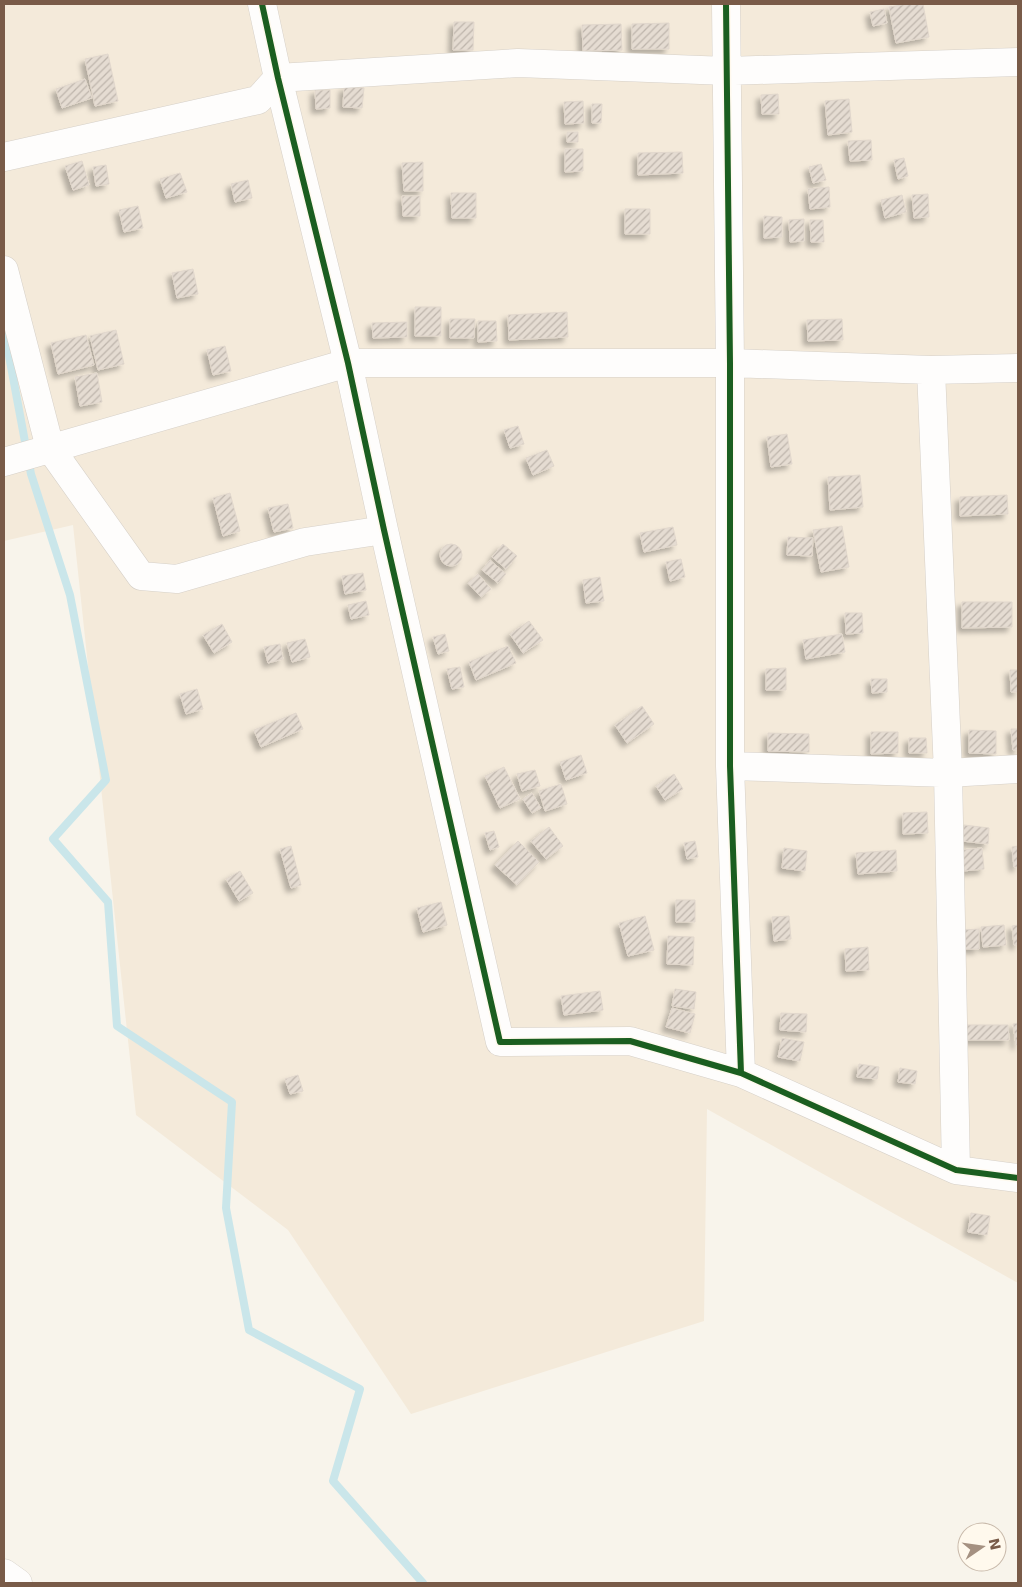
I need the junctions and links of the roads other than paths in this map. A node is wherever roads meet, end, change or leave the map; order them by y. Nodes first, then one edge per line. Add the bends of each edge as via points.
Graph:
1 (262, 4) edge
2 (726, 4) edge
3 (1018, 62) edge
4 (727, 71) junction
5 (278, 78) junction
6 (4, 157) edge
7 (4, 270) edge
8 (730, 363) junction
9 (348, 364) junction
10 (1018, 368) edge
11 (931, 370) junction
12 (50, 448) junction
13 (4, 462) edge
14 (384, 530) junction
15 (730, 766) junction
16 (1018, 769) edge
17 (948, 773) junction
18 (741, 1073) junction
19 (956, 1170) junction
20 (1018, 1178) edge
21 (4, 1573) edge
22 (18, 1583) edge

1 - 5 street
2 - 4 street
3 - 4 street
4 - 5 street via 518,63
4 - 8 street
5 - 6 street via 258,100
5 - 9 street
7 - 12 street
8 - 9 street
8 - 11 street
8 - 15 street
9 - 12 street
9 - 14 street
10 - 11 street
11 - 17 street
12 - 13 street
12 - 14 street via 142,576 176,579 306,542
14 - 18 street via 500,1042 630,1042
15 - 17 street
15 - 18 street
16 - 17 street
17 - 19 street
18 - 19 street
19 - 20 street
21 - 22 street

